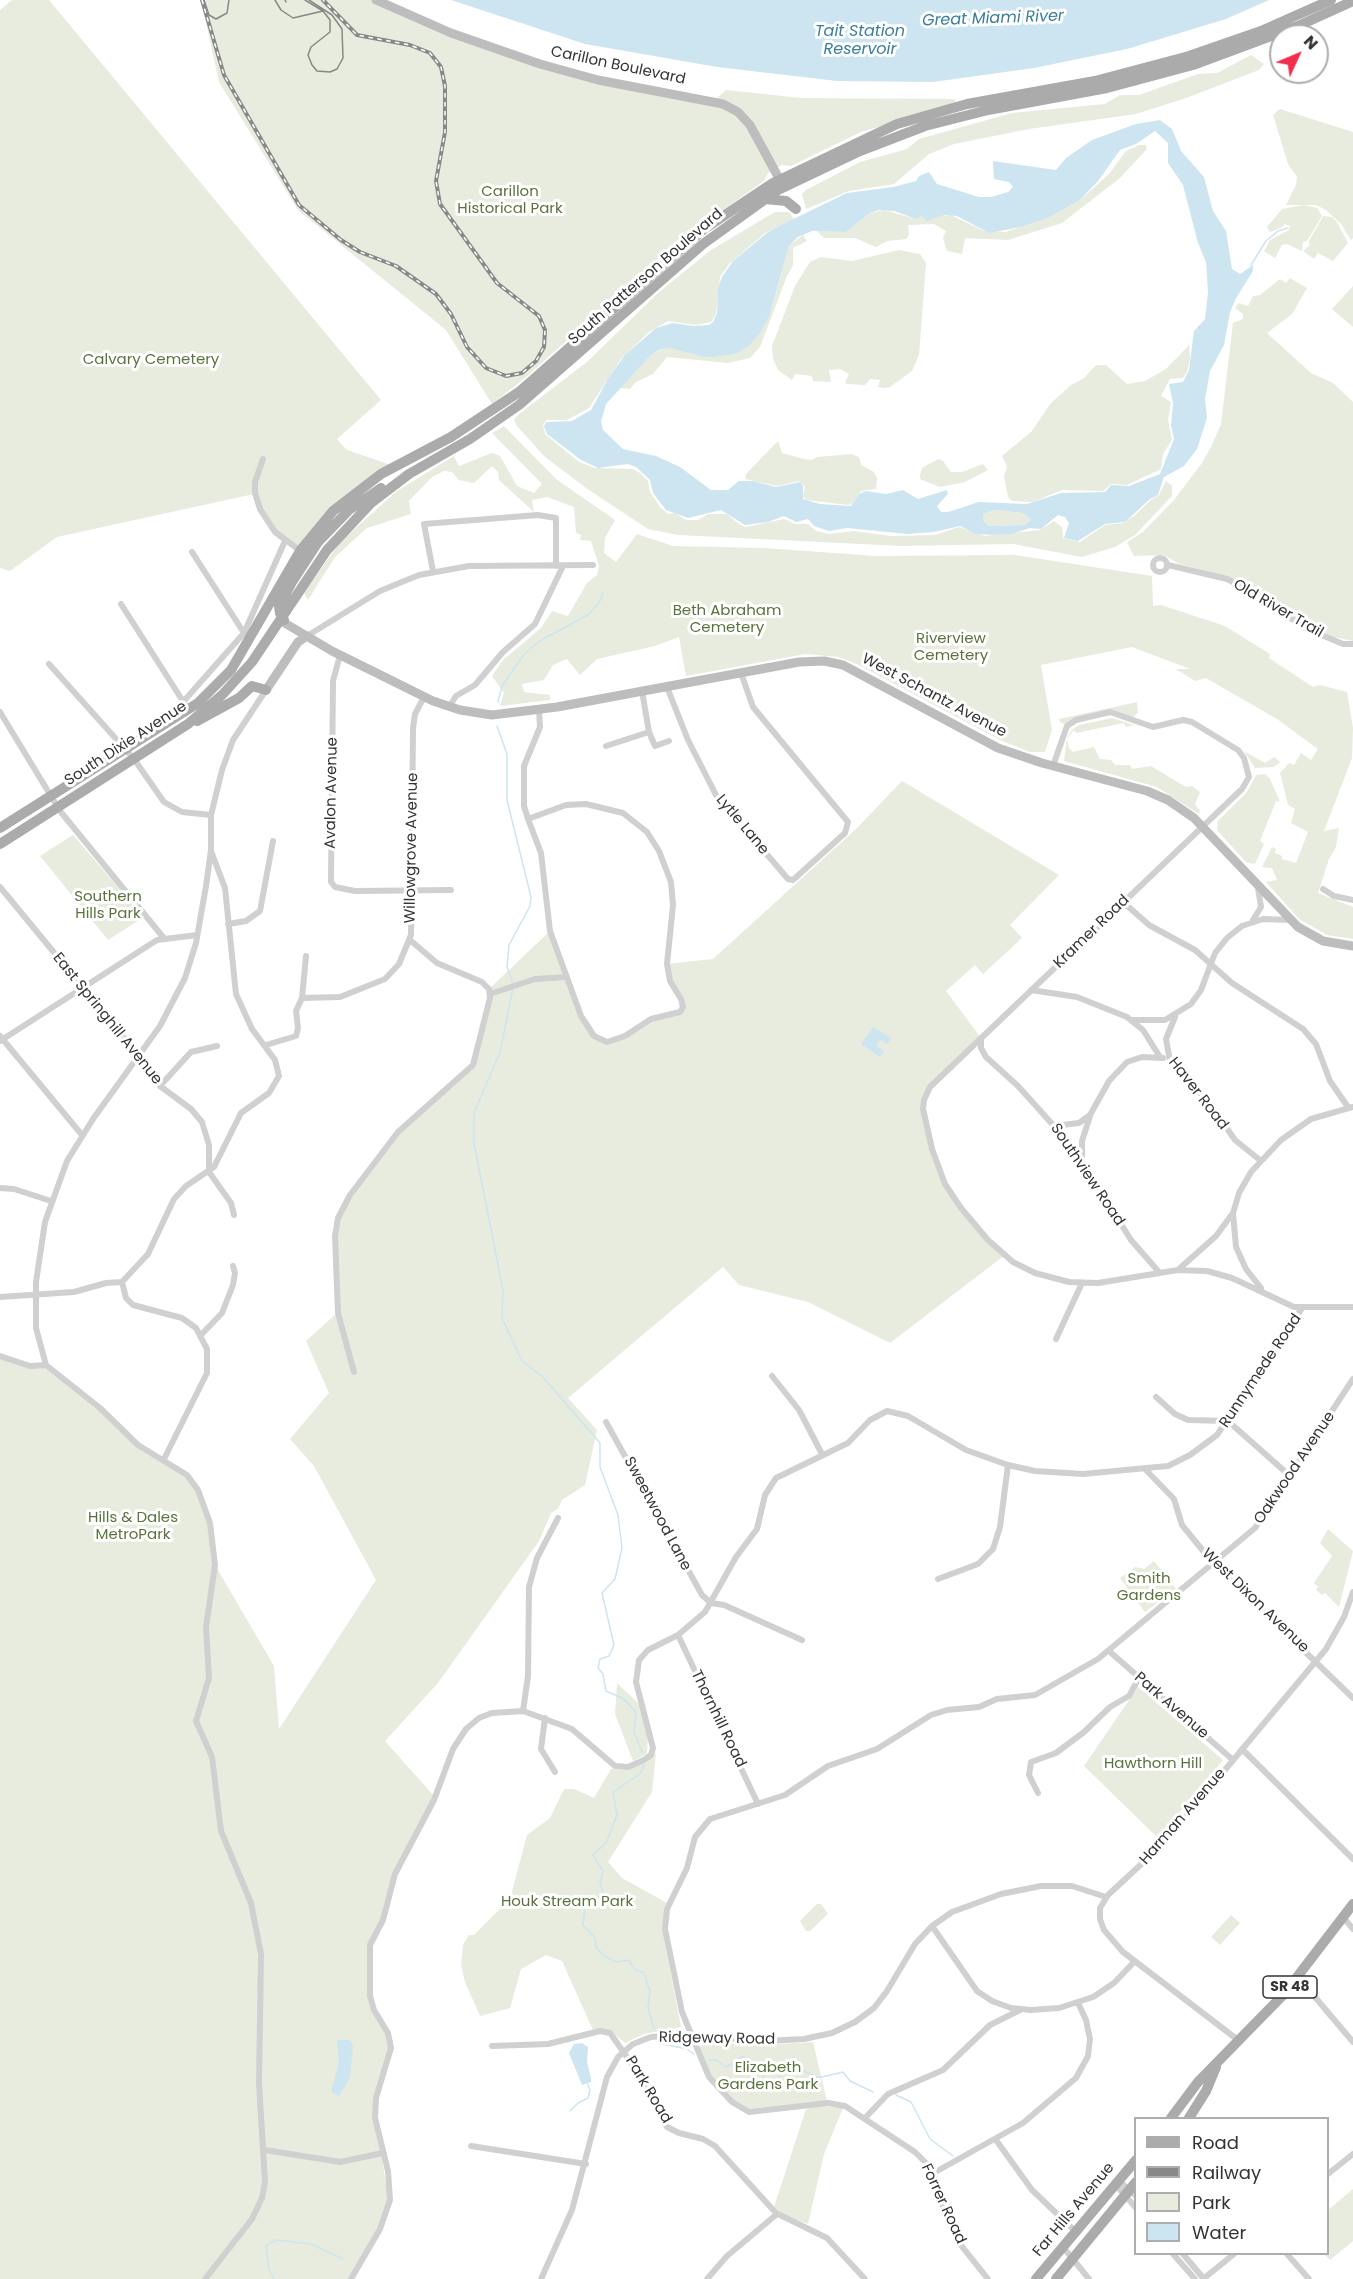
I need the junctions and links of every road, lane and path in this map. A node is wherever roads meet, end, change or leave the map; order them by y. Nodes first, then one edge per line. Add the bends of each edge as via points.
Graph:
1 (376, 0) edge
2 (1331, 0) edge
3 (1353, 1) edge
4 (782, 183) junction
5 (764, 199) junction
6 (796, 209) dead end
7 (263, 459) dead end
8 (393, 485) junction
9 (285, 541) junction
10 (192, 552) dead end
11 (304, 553) junction
12 (593, 565) dead end
13 (559, 566) junction
14 (1168, 566) dead end
15 (433, 571) junction
16 (121, 604) dead end
17 (265, 613) junction
18 (282, 620) junction
19 (307, 636) junction
20 (247, 637) junction
21 (1353, 644) edge
22 (339, 655) junction
23 (256, 656) joint
24 (49, 664) dead end
25 (741, 673) junction
26 (667, 687) junction
27 (266, 690) junction
28 (642, 691) junction
29 (424, 696) junction
30 (186, 706) junction
31 (449, 707) junction
32 (539, 710) junction
33 (0, 712) edge
34 (189, 724) junction
35 (649, 732) junction
36 (669, 741) dead end
37 (606, 746) dead end
38 (124, 751) junction
39 (134, 759) junction
40 (1053, 766) junction
41 (52, 795) junction
42 (58, 807) junction
43 (211, 815) junction
44 (528, 819) junction
45 (1202, 827) junction
46 (0, 828) edge
47 (273, 841) dead end
48 (0, 844) edge
49 (211, 850) junction
50 (1254, 881) junction
51 (0, 887) edge
52 (1323, 889) dead end
53 (411, 890) junction
54 (451, 890) dead end
55 (1353, 900) edge
56 (1124, 902) junction
57 (1291, 921) junction
58 (1250, 922) junction
59 (228, 924) junction
60 (197, 935) junction
61 (164, 937) junction
62 (410, 939) junction
63 (1353, 946) edge
64 (306, 956) dead end
65 (1210, 963) junction
66 (567, 977) junction
67 (83, 987) junction
68 (1031, 990) junction
69 (490, 994) junction
70 (302, 999) junction
71 (1176, 1015) junction
72 (1133, 1020) junction
73 (981, 1038) junction
74 (1, 1039) edge
75 (266, 1045) junction
76 (217, 1046) dead end
77 (965, 1053) junction
78 (140, 1057) junction
79 (986, 1057) junction
80 (1160, 1057) junction
81 (1169, 1060) junction
82 (160, 1086) junction
83 (1351, 1107) edge
84 (1090, 1115) junction
85 (1054, 1126) junction
86 (82, 1135) junction
87 (1261, 1161) junction
88 (1082, 1162) junction
89 (209, 1172) junction
90 (1, 1187) edge
91 (51, 1201) junction
92 (1233, 1213) junction
93 (234, 1215) dead end
94 (233, 1266) dead end
95 (1178, 1270) junction
96 (1159, 1272) junction
97 (122, 1282) junction
98 (1082, 1283) junction
99 (1264, 1291) junction
100 (36, 1293) junction
101 (0, 1297) edge
102 (1353, 1307) edge
103 (1302, 1308) junction
104 (201, 1335) junction
105 (1056, 1339) dead end
106 (0, 1356) edge
107 (46, 1365) junction
108 (354, 1372) dead end
109 (772, 1376) dead end
110 (1353, 1379) edge
111 (1156, 1397) dead end
112 (1228, 1421) junction
113 (606, 1422) dead end
114 (822, 1454) junction
115 (164, 1459) junction
116 (1008, 1465) junction
117 (1146, 1470) junction
118 (1290, 1476) junction
119 (558, 1518) dead end
120 (1213, 1563) junction
121 (938, 1579) dead end
122 (1353, 1592) edge
123 (711, 1603) junction
124 (1346, 1611) junction
125 (1353, 1617) edge
126 (678, 1635) junction
127 (802, 1640) dead end
128 (1108, 1651) junction
129 (1316, 1661) junction
130 (1139, 1678) junction
131 (1353, 1698) edge
132 (523, 1711) junction
133 (545, 1718) junction
134 (1242, 1749) junction
135 (1233, 1760) junction
136 (555, 1772) dead end
137 (1038, 1793) dead end
138 (758, 1804) junction
139 (1353, 1859) edge
140 (1106, 1897) junction
141 (1350, 1911) edge
142 (932, 1926) junction
143 (1353, 1929) edge
144 (1134, 1962) junction
145 (1298, 1977) junction
146 (1078, 2003) junction
147 (1020, 2010) junction
148 (689, 2036) junction
149 (1238, 2040) junction
150 (1353, 2042) edge
151 (492, 2046) dead end
152 (624, 2051) junction
153 (1217, 2064) junction
154 (1173, 2117) edge
155 (1190, 2117) edge
156 (865, 2118) junction
157 (996, 2140) junction
158 (471, 2146) dead end
159 (265, 2150) junction
160 (383, 2153) junction
161 (1353, 2154) edge
162 (1134, 2162) edge
163 (586, 2164) junction
164 (1329, 2174) edge
165 (930, 2175) junction
166 (1117, 2182) junction
167 (1131, 2191) edge
168 (777, 2214) junction
169 (1075, 2231) junction
170 (1063, 2246) junction
171 (1175, 2255) edge
172 (1185, 2255) edge
173 (1232, 2255) edge
174 (1289, 2255) edge
175 (1073, 2259) junction
176 (205, 2279) edge
177 (351, 2279) edge
178 (541, 2279) edge
179 (707, 2279) edge
180 (865, 2279) edge
181 (988, 2279) edge
182 (1036, 2279) edge
183 (1056, 2279) edge
184 (1089, 2279) edge
185 (1195, 2279) edge
186 (1204, 2279) edge
187 (1309, 2279) edge

1 - 4 main road, Carillon Boulevard via 451,33 540,64 598,80 723,104 750,125
2 - 4 main road, South Patterson Boulevard via 1261,31 1143,69 967,104 897,124
3 - 4 main road, South Patterson Boulevard via 1193,65 1107,88 925,126
4 - 5 main road, South Patterson Boulevard
4 - 11 main road, South Patterson Boulevard via 704,229 519,392 451,437 366,484 333,511
5 - 6 main road via 786,201
5 - 8 main road, South Patterson Boulevard via 703,244 519,405
7 - 9 street via 255,494 266,519
8 - 11 main road via 380,488 349,510
8 - 23 main road, South Patterson Boulevard via 327,550
9 - 11 street
9 - 20 street
10 - 20 street
11 - 17 main road, South Patterson Boulevard
11 - 18 main road via 279,606
12 - 13 street
13 - 15 street via 469,566
13 - 15 street via 556,518 538,515 424,524
13 - 31 street via 535,624 503,652 475,685 456,696
14 - 21 street, Old River Trail via 1227,579 1255,593 1305,628 1343,644
15 - 19 street via 380,591
16 - 30 street
17 - 18 main road, West Schantz Avenue
17 - 20 main road, South Patterson Boulevard
18 - 19 main road, West Schantz Avenue
19 - 22 main road, West Schantz Avenue
19 - 27 main road via 298,642
20 - 30 main road, South Patterson Boulevard via 220,682
22 - 29 main road, West Schantz Avenue
22 - 53 street, Avalon Avenue via 333,681 331,882 346,890
23 - 34 main road, South Dixie Avenue via 222,695
24 - 38 street
25 - 26 main road, West Schantz Avenue
25 - 26 street, Lytle Lane via 753,706 848,821 845,833 796,878 788,879 709,783
25 - 40 main road, West Schantz Avenue via 812,660 843,665 990,745
26 - 28 main road, West Schantz Avenue
27 - 34 main road via 252,686 224,708
27 - 43 street via 228,750
28 - 32 main road, West Schantz Avenue
28 - 35 street
29 - 31 main road, West Schantz Avenue
29 - 53 street, Willowgrove Avenue via 414,720
30 - 38 main road, South Dixie Avenue
31 - 32 main road, West Schantz Avenue via 492,715
32 - 44 street via 540,727 527,754 522,780
33 - 41 street
34 - 39 main road, South Dixie Avenue
35 - 36 street via 655,746
35 - 37 street
38 - 39 street
38 - 41 main road, South Dixie Avenue
39 - 42 main road, South Dixie Avenue
39 - 43 street via 167,805 182,812
40 - 45 main road, West Schantz Avenue via 1158,795 1187,812
40 - 45 street, Kramer Road via 1064,730 1076,720 1110,712 1153,727 1183,720 1192,722 1238,750 1249,772 1242,789
41 - 42 street
41 - 46 main road, South Dixie Avenue
42 - 48 main road, South Dixie Avenue
42 - 61 street
43 - 49 street
44 - 66 street via 541,853 549,925
44 - 66 street via 566,805 586,804 623,813 647,832 670,882 673,905 666,964 670,981 681,999 680,1012 651,1019 621,1038 602,1041 588,1028
45 - 50 main road, West Schantz Avenue
45 - 56 street, Kramer Road
47 - 59 street via 260,911 246,921
49 - 59 street via 225,888
49 - 60 street
50 - 57 main road, West Schantz Avenue
50 - 58 street via 1262,902
51 - 67 street, East Springhill Avenue
52 - 55 street
53 - 54 street
53 - 62 street, Willowgrove Avenue
56 - 65 street via 1149,925 1183,942
56 - 68 street, Kramer Road
57 - 58 street via 1266,918
57 - 63 main road, West Schantz Avenue via 1315,938
58 - 65 street via 1227,938
59 - 75 street via 236,994 252,1029
60 - 61 street
60 - 78 street via 177,995
61 - 67 street
62 - 69 street via 437,963 482,982
62 - 70 street, Willowgrove Avenue via 399,964 385,979 340,997
64 - 70 street
65 - 71 street via 1197,997
65 - 83 street via 1310,1036 1330,1081
66 - 69 street via 528,981
67 - 74 street
67 - 78 street, East Springhill Avenue
68 - 72 street, Haver Road via 1092,1002
68 - 73 street, Kramer Road
69 - 108 street via 473,1065 398,1132 350,1195 338,1218 338,1313
70 - 75 street via 297,1006 296,1036
71 - 72 street via 1153,1021
71 - 81 street, Haver Road via 1166,1039
72 - 80 street, Haver Road
73 - 77 street, Kramer Road
73 - 79 street
74 - 86 street
75 - 89 street via 278,1065 278,1081 269,1093 241,1113
76 - 82 street via 191,1052
77 - 79 street
77 - 98 street, Kramer Road via 937,1079 924,1100 928,1133 945,1184 974,1225 1013,1262 1035,1273
78 - 82 street, East Springhill Avenue
78 - 86 street
79 - 85 street, Southview Road
80 - 81 street
80 - 84 street via 1142,1057 1121,1066
81 - 87 street, Haver Road via 1210,1104 1235,1140
82 - 89 street, East Springhill Avenue via 188,1106 202,1122 209,1144
83 - 87 street via 1303,1124
84 - 85 street via 1079,1123
84 - 88 street via 1082,1141
85 - 88 street, Southview Road
86 - 91 street
87 - 92 street via 1244,1182
88 - 96 street, Southview Road via 1120,1224
89 - 93 street via 231,1203
89 - 97 street via 174,1199 148,1254
90 - 91 street
91 - 100 street via 40,1244
92 - 95 street via 1208,1246
92 - 99 street via 1238,1253
94 - 104 street via 235,1273 226,1304 217,1320
95 - 96 street
95 - 99 street via 1219,1274
96 - 98 street via 1114,1282
97 - 100 street via 74,1292
97 - 104 street via 126,1298 133,1305 182,1318
98 - 105 street
99 - 103 street
100 - 101 street
100 - 107 street via 36,1328
102 - 103 street
103 - 112 street, Runnymede Road
104 - 115 street via 208,1368
106 - 107 street via 30,1366
107 - 115 street via 138,1445
109 - 114 street via 799,1410
110 - 118 street, Oakwood Avenue
111 - 112 street via 1188,1420
112 - 117 street, Runnymede Road via 1212,1440 1190,1455 1168,1466
112 - 118 street
113 - 123 street, Sweetwood Lane via 702,1595
114 - 116 street, Runnymede Road via 851,1441 875,1416 893,1411 957,1446
114 - 123 street, Runnymede Road via 772,1482 757,1529 736,1557
115 - 159 street via 194,1483 213,1539 215,1565 206,1627 209,1678 196,1721 212,1757 221,1831 251,1903 261,1954 260,2083
116 - 117 street, Runnymede Road via 1070,1475
116 - 121 street via 993,1549 978,1564
117 - 120 street, West Dixon Avenue via 1171,1494 1182,1525
118 - 120 street, Oakwood Avenue via 1262,1521
119 - 132 street via 542,1548 529,1587 528,1676
120 - 128 street, Oakwood Avenue
120 - 129 street, West Dixon Avenue
122 - 124 street, Harman Avenue
123 - 126 street, Runnymede Road via 703,1615
123 - 127 street via 724,1605
124 - 125 street
124 - 129 street, Harman Avenue
126 - 133 street, Runnymede Road via 648,1650 637,1668 638,1688 652,1738 649,1757 628,1767 616,1767 572,1729
126 - 138 street, Thornhill Road
128 - 130 street, Park Avenue
128 - 138 street, Oakwood Avenue via 1041,1693 931,1715 877,1749 828,1766 785,1794
129 - 131 street, West Dixon Avenue
129 - 134 street, Harman Avenue
130 - 135 street, Park Avenue
130 - 137 street via 1129,1696 1110,1707 1084,1732 1056,1753 1031,1762 1029,1775
132 - 133 street, Runnymede Road
132 - 160 street, Runnymede Road via 497,1711 472,1723 457,1741 434,1800 395,1874 383,1920 370,1945 370,1996 391,2048 375,2108
133 - 136 street via 541,1749
134 - 135 street, Harman Avenue
134 - 139 street
135 - 140 street, Harman Avenue via 1154,1854
138 - 148 street, Oakwood Avenue via 713,1817 700,1828 667,1909 666,1937
140 - 142 street, Ridgeway Road via 1072,1886 1021,1889 961,1908
140 - 144 street via 1101,1924
141 - 143 street
141 - 145 main road, SR 48
142 - 147 street via 977,1991 1001,2005
142 - 148 street, Ridgeway Road via 915,1944 879,2002 843,2029 804,2039 766,2041
144 - 146 street via 1106,1990
144 - 149 street
145 - 149 main road, SR 48
145 - 150 street
146 - 147 street
146 - 157 street via 1090,2039 1081,2071 1047,2105
147 - 156 street via 990,2025 943,2070 888,2094
148 - 152 street, Ridgeway Road via 651,2037
148 - 156 street, Forrer Road via 709,2077 744,2110 759,2112 828,2103 845,2106
149 - 153 main road, SR 48
151 - 152 street, Park Road via 548,2044 605,2031
152 - 163 street, Ridgeway Road via 603,2087
152 - 168 street, Park Road via 667,2127 716,2146
153 - 154 main road, SR 48 via 1198,2082
153 - 155 main road, SR 48
156 - 165 street, Forrer Road via 915,2152
157 - 165 street
157 - 169 street via 1032,2190
158 - 163 street
159 - 160 street via 340,2162
159 - 176 street via 266,2182 259,2208
160 - 177 street, Runnymede Road via 389,2206 367,2255
161 - 164 street
162 - 166 main road, Far Hills Avenue
163 - 178 street, Ridgeway Road via 568,2221
165 - 181 street, Forrer Road via 956,2239
166 - 167 street
166 - 169 main road, Far Hills Avenue
167 - 175 main road, Far Hills Avenue
168 - 179 street via 727,2256
168 - 180 street, Park Road via 826,2238
169 - 170 main road, Far Hills Avenue
170 - 175 street
170 - 182 main road, Far Hills Avenue
171 - 185 street
172 - 186 street
173 - 186 street
174 - 187 street
175 - 183 main road, Far Hills Avenue
175 - 184 street

